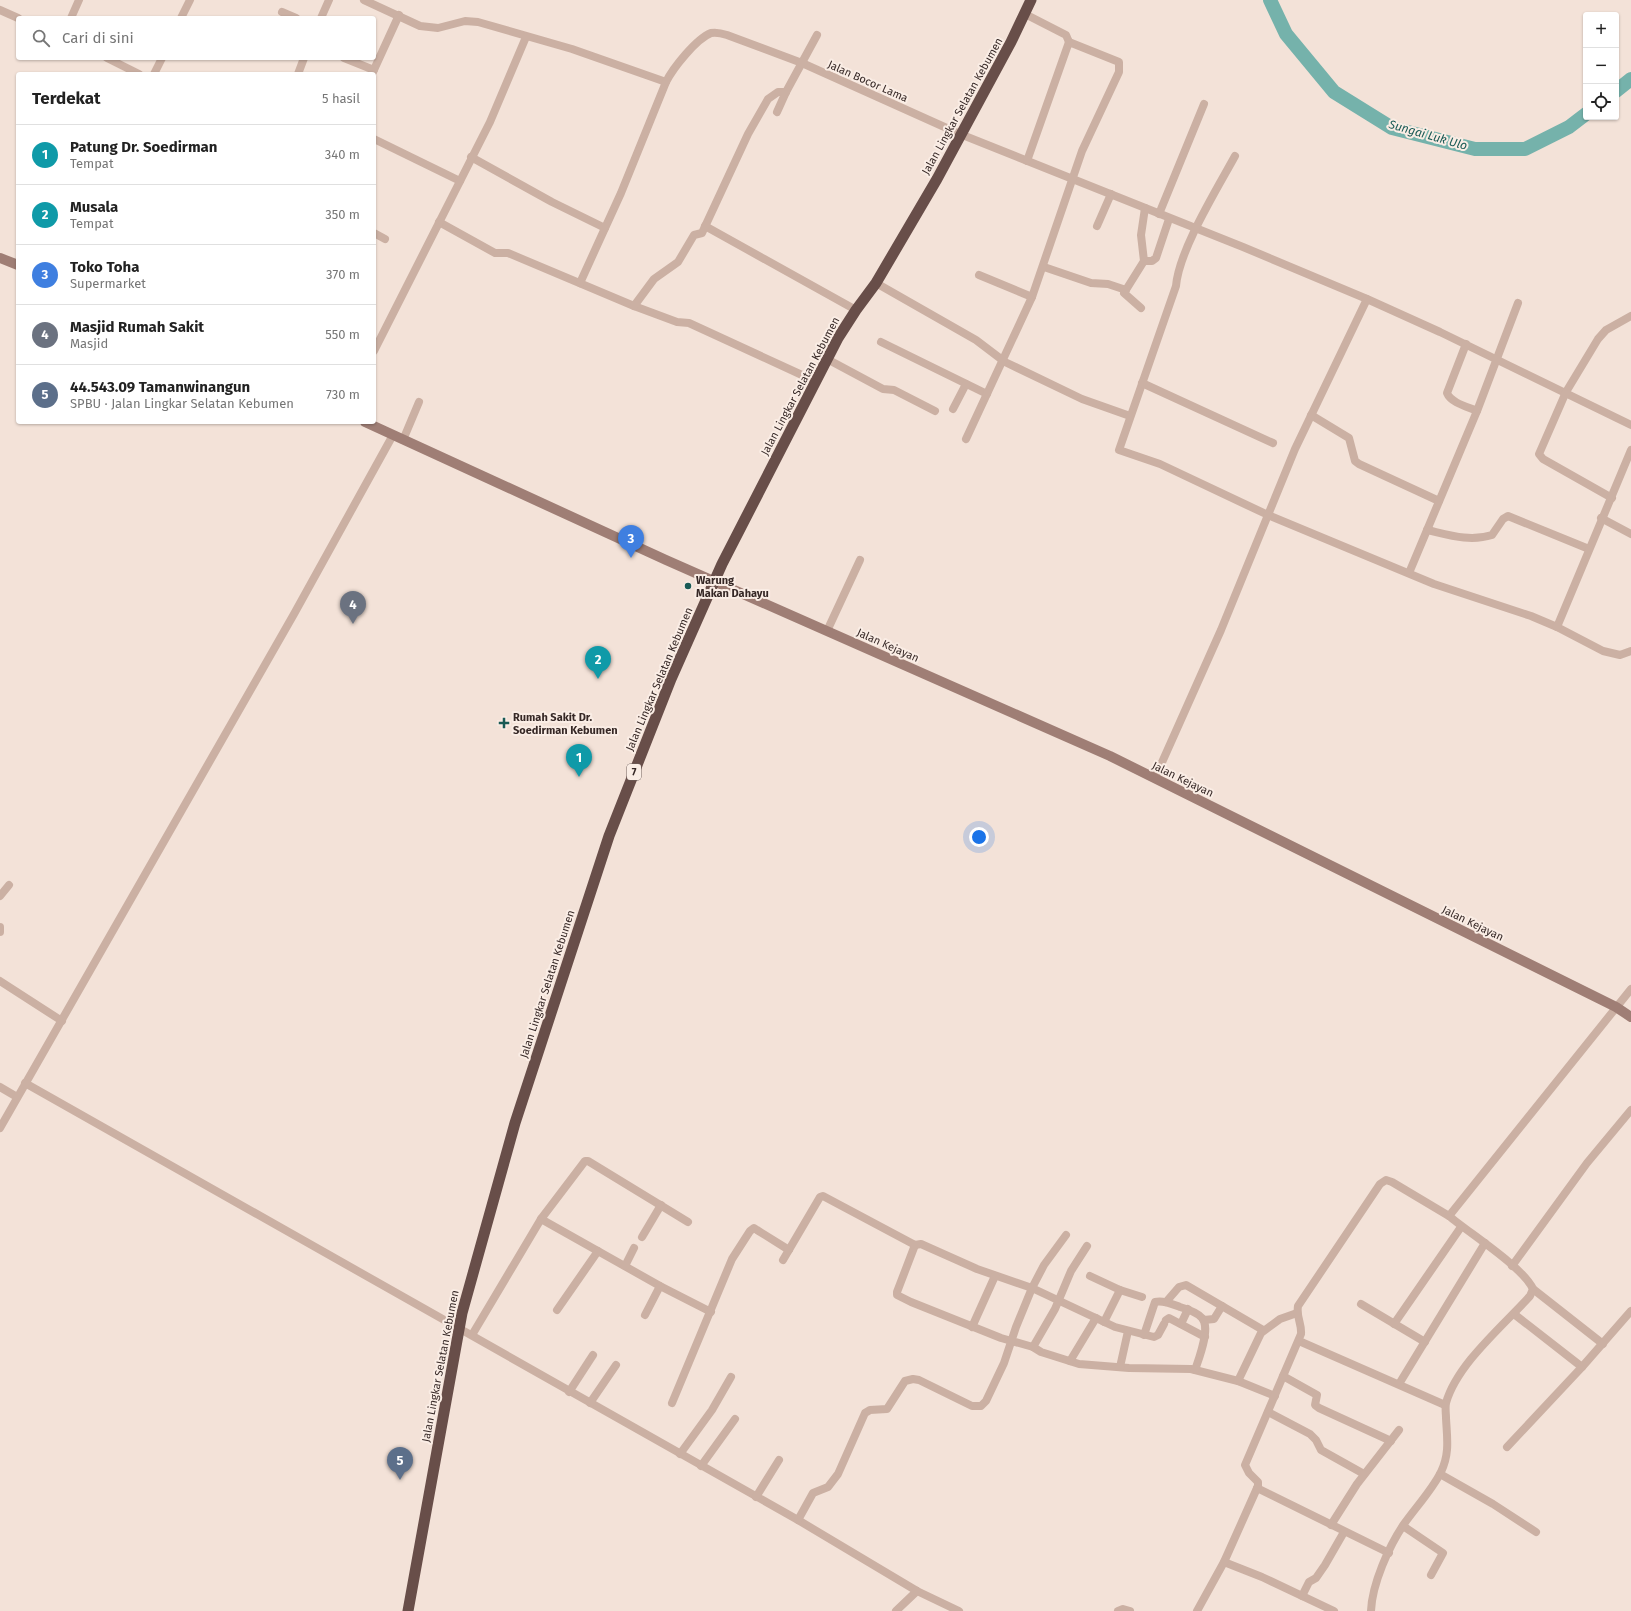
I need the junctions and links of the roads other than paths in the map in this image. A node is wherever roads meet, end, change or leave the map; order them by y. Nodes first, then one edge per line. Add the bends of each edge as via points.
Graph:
1 (79, 0) edge
2 (190, 0) edge
3 (329, 0) edge
4 (364, 0) edge
5 (1031, 0) edge
6 (0, 10) edge
7 (282, 12) dead end
8 (1025, 14) junction
9 (72, 16) edge
10 (182, 16) edge
11 (291, 16) edge
12 (322, 16) edge
13 (399, 16) junction
14 (16, 17) edge
15 (817, 36) dead end
16 (526, 37) junction
17 (1069, 42) junction
18 (111, 60) edge
19 (161, 60) edge
20 (303, 60) edge
21 (348, 60) edge
22 (802, 63) junction
23 (135, 72) edge
24 (155, 72) edge
25 (299, 72) edge
26 (373, 72) edge
27 (666, 82) junction
28 (786, 92) junction
29 (1204, 104) dead end
30 (777, 112) dead end
31 (960, 134) junction
32 (376, 140) edge
33 (1235, 156) dead end
34 (471, 157) junction
35 (1027, 161) junction
36 (1072, 178) junction
37 (460, 181) junction
38 (1110, 194) junction
39 (1145, 208) junction
40 (1159, 214) junction
41 (1170, 219) junction
42 (439, 222) junction
43 (705, 226) junction
44 (1097, 226) dead end
45 (605, 228) junction
46 (1197, 228) junction
47 (376, 234) edge
48 (385, 239) dead end
49 (0, 258) edge
50 (1144, 261) junction
51 (16, 265) edge
52 (1044, 267) junction
53 (979, 275) dead end
54 (580, 283) junction
55 (876, 283) junction
56 (1126, 290) junction
57 (1032, 297) junction
58 (1367, 299) junction
59 (1518, 303) dead end
60 (634, 306) junction
61 (1141, 308) dead end
62 (856, 310) junction
63 (1631, 316) edge
64 (881, 342) dead end
65 (1466, 344) junction
66 (376, 347) edge
67 (1496, 358) junction
68 (827, 359) junction
69 (1003, 361) junction
70 (815, 381) junction
71 (1142, 383) junction
72 (966, 384) junction
73 (1566, 392) junction
74 (987, 394) junction
75 (419, 402) dead end
76 (953, 409) dead end
77 (935, 411) dead end
78 (1477, 411) junction
79 (1311, 415) junction
80 (1130, 416) junction
81 (369, 424) edge
82 (1631, 425) edge
83 (393, 435) junction
84 (966, 439) dead end
85 (403, 440) junction
86 (1273, 443) dead end
87 (1631, 450) edge
88 (1612, 498) junction
89 (1439, 501) junction
90 (1268, 515) junction
91 (1601, 518) junction
92 (1427, 530) junction
93 (1631, 534) edge
94 (1589, 550) junction
95 (860, 560) dead end
96 (1409, 573) junction
97 (715, 581) junction
98 (1557, 627) junction
99 (827, 631) junction
100 (1631, 651) edge
101 (1155, 778) junction
102 (9, 885) dead end
103 (0, 896) edge
104 (0, 927) edge
105 (0, 932) edge
106 (0, 981) edge
107 (1631, 989) edge
108 (1616, 1007) junction
109 (1631, 1017) edge
110 (62, 1021) junction
111 (25, 1084) junction
112 (0, 1087) edge
113 (17, 1097) junction
114 (1631, 1110) edge
115 (0, 1128) edge
116 (661, 1205) junction
117 (1448, 1216) junction
118 (541, 1219) junction
119 (688, 1222) dead end
120 (1461, 1226) junction
121 (1066, 1235) dead end
122 (642, 1237) dead end
123 (1485, 1243) junction
124 (915, 1245) junction
125 (1087, 1246) dead end
126 (634, 1248) dead end
127 (789, 1250) junction
128 (598, 1251) junction
129 (783, 1260) dead end
130 (625, 1266) junction
131 (1512, 1266) junction
132 (995, 1276) junction
133 (1090, 1276) dead end
134 (660, 1286) junction
135 (1032, 1288) junction
136 (1533, 1289) junction
137 (1120, 1290) junction
138 (1142, 1297) dead end
139 (1058, 1300) junction
140 (1166, 1302) junction
141 (1361, 1304) dead end
142 (1222, 1306) junction
143 (1188, 1309) junction
144 (557, 1310) dead end
145 (711, 1312) junction
146 (1631, 1312) edge
147 (1297, 1313) junction
148 (1514, 1314) junction
149 (645, 1315) dead end
150 (1096, 1318) junction
151 (1204, 1320) junction
152 (1104, 1322) junction
153 (1181, 1324) junction
154 (1394, 1324) junction
155 (972, 1327) junction
156 (459, 1328) junction
157 (1263, 1330) junction
158 (1128, 1331) junction
159 (472, 1335) junction
160 (1144, 1335) junction
161 (1205, 1337) junction
162 (1299, 1341) junction
163 (1011, 1342) junction
164 (1425, 1342) junction
165 (1603, 1344) junction
166 (1033, 1347) junction
167 (593, 1355) dead end
168 (1070, 1361) junction
169 (616, 1365) dead end
170 (1120, 1367) junction
171 (1582, 1367) junction
172 (1195, 1370) junction
173 (1283, 1376) junction
174 (731, 1377) dead end
175 (1238, 1381) junction
176 (1399, 1384) junction
177 (569, 1392) junction
178 (1275, 1396) junction
179 (672, 1403) dead end
180 (590, 1404) junction
181 (1445, 1405) junction
182 (1268, 1412) junction
183 (735, 1419) dead end
184 (1399, 1430) dead end
185 (1391, 1441) junction
186 (1507, 1447) dead end
187 (680, 1454) junction
188 (778, 1460) dead end
189 (701, 1466) junction
190 (1364, 1474) junction
191 (1440, 1474) junction
192 (1257, 1488) junction
193 (756, 1497) junction
194 (798, 1520) junction
195 (1331, 1525) junction
196 (1403, 1526) junction
197 (1344, 1532) junction
198 (1536, 1532) dead end
199 (1389, 1553) junction
200 (1224, 1562) junction
201 (1431, 1575) dead end
202 (917, 1591) junction
203 (1302, 1596) junction
204 (408, 1611) edge
205 (897, 1611) edge
206 (959, 1611) edge
207 (1118, 1611) edge
208 (1130, 1611) edge
209 (1197, 1611) edge
210 (1334, 1611) edge
211 (1371, 1611) edge

1 - 9 street
2 - 10 street
3 - 12 street
4 - 13 street
5 - 8 highway, Jalan Lingkar Selatan Kebumen / 7
6 - 14 street
7 - 11 street
8 - 17 street via 1066,35
8 - 31 highway, Jalan Lingkar Selatan Kebumen / 7
13 - 16 street via 420,26 438,28 465,21 478,22
13 - 26 street
15 - 22 street
16 - 27 street via 572,49
16 - 34 street via 490,122
17 - 35 street
17 - 36 street via 1116,60 1120,67
18 - 23 street
19 - 24 street
20 - 25 street
21 - 26 street
22 - 27 street, Jalan Bocor Lama via 720,33 712,33 678,62
22 - 28 street
22 - 31 street, Jalan Bocor Lama
27 - 45 street via 622,193
28 - 30 street
28 - 43 street via 778,92 768,98 748,134
29 - 40 street
31 - 35 street, Jalan Bocor Lama
31 - 55 highway, Jalan Lingkar Selatan Kebumen / 7 via 937,179
32 - 37 street
33 - 46 street
34 - 37 street
34 - 45 street
35 - 36 street, Jalan Bocor Lama
36 - 38 street, Jalan Bocor Lama
36 - 52 street
37 - 42 street
38 - 39 street, Jalan Bocor Lama
38 - 44 street
39 - 40 street, Jalan Bocor Lama
39 - 50 street via 1141,235
40 - 41 street, Jalan Bocor Lama
41 - 46 street, Jalan Bocor Lama
41 - 50 street via 1156,258
42 - 54 street via 496,253 508,253
42 - 66 street
43 - 60 street via 702,233 694,236 678,262 654,278
43 - 62 street
45 - 54 street
46 - 58 street, Jalan Bocor Lama
46 - 71 street via 1177,272 1176,286
47 - 48 street
49 - 51 main road
50 - 56 street
52 - 56 street via 1091,283 1108,284
52 - 57 street
53 - 57 street
54 - 60 street
55 - 62 highway, Jalan Lingkar Selatan Kebumen / 7
55 - 69 street via 976,340
56 - 61 street via 1125,295
57 - 69 street
58 - 65 street, Jalan Bocor Lama
58 - 79 street
59 - 67 street
60 - 70 street via 677,322 689,323
62 - 68 highway, Jalan Lingkar Selatan Kebumen / 7
63 - 73 street via 1606,330 1598,339
64 - 72 street
65 - 67 street, Jalan Bocor Lama
65 - 78 street via 1447,393 1454,401
67 - 73 street, Jalan Bocor Lama
67 - 78 street
68 - 70 highway, Jalan Lingkar Selatan Kebumen / 7
68 - 77 street via 883,389 894,390
69 - 74 street
69 - 80 street via 1082,399
70 - 97 highway, Jalan Lingkar Selatan Kebumen / 7
71 - 80 street
71 - 86 street
72 - 74 street
72 - 76 street
73 - 82 street, Jalan Bocor Lama
73 - 88 street via 1539,454 1543,459
74 - 84 street
75 - 85 street
78 - 89 street
79 - 89 street via 1349,438 1355,461 1359,464
79 - 90 street
80 - 90 street via 1119,446 1124,452 1164,465
81 - 83 main road, Jalan Kejayan
83 - 85 main road, Jalan Kejayan
83 - 110 street
85 - 97 main road, Jalan Kejayan
87 - 88 street
88 - 91 street
89 - 92 street
90 - 96 street
90 - 101 street via 1221,630
91 - 93 street
91 - 94 street
92 - 94 street via 1458,538 1487,537 1492,535 1508,516
92 - 96 street
94 - 98 street
95 - 99 street
96 - 98 street
97 - 99 main road, Jalan Kejayan
97 - 156 highway, Jalan Lingkar Selatan Kebumen / 7 via 671,679 609,836 515,1123
98 - 100 street via 1603,651 1620,655
99 - 101 main road, Jalan Kejayan
101 - 108 main road, Jalan Kejayan
102 - 103 street
104 - 105 street
106 - 110 street
107 - 108 street
108 - 109 main road, Jalan Kejayan
108 - 117 street
110 - 111 street
111 - 113 street
111 - 156 street
112 - 113 street
113 - 115 street
114 - 131 street via 1587,1162
116 - 118 street via 586,1160
116 - 119 street
116 - 122 street
117 - 120 street
117 - 147 street via 1386,1180 1380,1184 1301,1299
118 - 128 street
118 - 159 street
120 - 123 street
120 - 154 street
121 - 135 street via 1044,1264
123 - 131 street
123 - 164 street
124 - 127 street via 823,1196 820,1197
124 - 132 street via 921,1244
124 - 155 street via 902,1275 898,1295
125 - 139 street via 1071,1271
126 - 130 street
127 - 129 street
127 - 145 street via 752,1229 732,1259
128 - 130 street
128 - 144 street
130 - 134 street
131 - 136 street via 1530,1281
132 - 135 street
132 - 155 street
133 - 137 street
134 - 145 street
134 - 149 street
135 - 139 street
135 - 163 street
136 - 148 street
136 - 165 street
137 - 138 street
137 - 152 street
139 - 150 street
139 - 166 street
140 - 142 street via 1182,1285
140 - 143 street
140 - 160 street via 1155,1302
141 - 154 street
142 - 151 street via 1214,1319
142 - 157 street
143 - 151 street
143 - 153 street
145 - 179 street via 697,1339 692,1358
146 - 165 street
147 - 157 street via 1280,1319
147 - 162 street via 1302,1329
148 - 171 street
148 - 181 street via 1470,1361
150 - 152 street
150 - 168 street
151 - 161 street
152 - 158 street
153 - 160 street via 1169,1318 1156,1336
153 - 161 street
154 - 164 street
155 - 163 street
156 - 159 street
156 - 204 highway, Jalan Lingkar Selatan Kebumen / 7
157 - 175 street
158 - 160 street
158 - 170 street
159 - 177 street
161 - 172 street
162 - 173 street
162 - 176 street
163 - 166 street
163 - 194 street via 993,1387 981,1406 972,1406 938,1388 913,1379 905,1381 887,1409 870,1410 865,1413 838,1474 828,1487 813,1493
164 - 176 street
165 - 171 street
166 - 168 street via 1040,1352
167 - 177 street
168 - 170 street
169 - 180 street
170 - 172 street
171 - 186 street
172 - 175 street
173 - 178 street
173 - 185 street via 1317,1396 1315,1405 1319,1408
174 - 187 street via 712,1410
175 - 178 street
176 - 181 street
177 - 180 street
178 - 182 street
180 - 187 street
181 - 191 street via 1449,1445 1447,1460
182 - 190 street via 1310,1434 1321,1450
182 - 192 street via 1245,1465 1258,1482
183 - 189 street
184 - 185 street
185 - 190 street
187 - 189 street
188 - 193 street
189 - 193 street
190 - 195 street
191 - 196 street
191 - 198 street
192 - 195 street
192 - 200 street
193 - 194 street
194 - 202 street
195 - 197 street
196 - 199 street
196 - 201 street via 1443,1553
197 - 199 street
197 - 203 street via 1329,1559 1316,1578 1309,1582
199 - 211 street via 1376,1580
200 - 203 street
200 - 209 street
202 - 205 street
202 - 206 street
203 - 210 street
207 - 208 street

